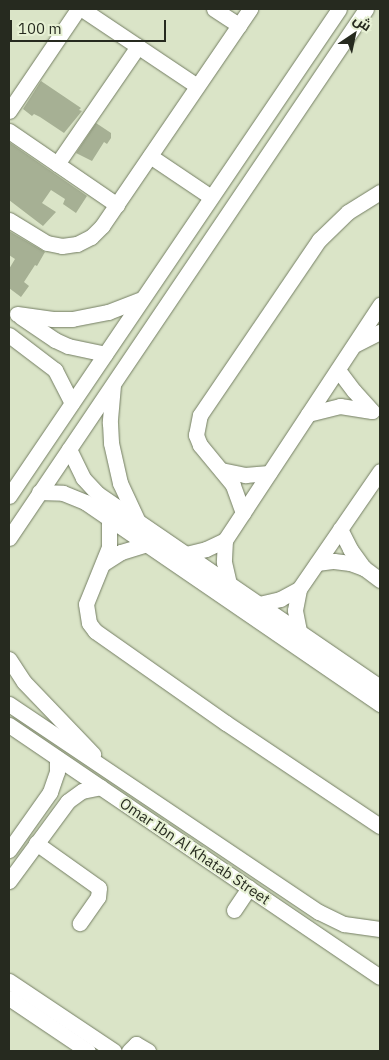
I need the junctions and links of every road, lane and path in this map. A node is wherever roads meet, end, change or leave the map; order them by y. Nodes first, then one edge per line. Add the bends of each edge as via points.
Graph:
1 (78, 9) edge
2 (82, 9) edge
3 (214, 9) edge
4 (250, 9) edge
5 (339, 9) edge
6 (366, 9) edge
7 (239, 25) junction
8 (138, 46) junction
9 (308, 54) junction
10 (327, 67) junction
11 (197, 86) junction
12 (9, 111) edge
13 (9, 130) edge
14 (150, 156) junction
15 (58, 164) junction
16 (380, 192) edge
17 (211, 197) junction
18 (380, 201) edge
19 (363, 202) junction
20 (117, 205) junction
21 (9, 220) edge
22 (142, 299) junction
23 (380, 305) edge
24 (13, 311) edge
25 (380, 332) edge
26 (9, 335) edge
27 (354, 345) junction
28 (105, 354) junction
29 (338, 370) junction
30 (113, 382) junction
31 (72, 403) junction
32 (308, 414) junction
33 (376, 414) edge
34 (69, 449) junction
35 (221, 470) junction
36 (380, 471) edge
37 (269, 473) junction
38 (39, 492) junction
39 (9, 496) edge
40 (243, 513) junction
41 (109, 517) junction
42 (137, 521) junction
43 (340, 529) junction
44 (11, 534) edge
45 (225, 540) junction
46 (147, 544) junction
47 (9, 548) edge
48 (186, 554) junction
49 (104, 562) junction
50 (317, 563) junction
51 (364, 568) junction
52 (380, 580) edge
53 (228, 583) junction
54 (299, 589) junction
55 (259, 604) junction
56 (299, 631) junction
57 (9, 660) edge
58 (352, 676) junction
59 (380, 687) edge
60 (9, 704) edge
61 (380, 704) edge
62 (9, 725) edge
63 (57, 758) junction
64 (105, 769) junction
65 (101, 787) junction
66 (380, 826) edge
67 (196, 830) junction
68 (36, 843) junction
69 (186, 845) junction
70 (9, 850) edge
71 (9, 881) edge
72 (249, 888) junction
73 (234, 910) dead end
74 (80, 923) dead end
75 (380, 930) edge
76 (380, 977) edge
77 (9, 981) edge
78 (9, 998) edge
79 (54, 1020) junction
80 (88, 1051) edge
81 (114, 1051) edge
82 (129, 1051) edge
83 (148, 1051) edge

1 - 12 street
2 - 8 street
3 - 7 street
4 - 7 street
5 - 9 street
6 - 10 street
7 - 11 street
8 - 11 street
8 - 15 street
9 - 10 street
9 - 17 street
10 - 30 street
11 - 14 street
13 - 15 street
14 - 17 street
14 - 20 street
15 - 20 street
16 - 19 street
17 - 22 street
18 - 19 street
19 - 35 street via 340,218 319,240 200,414 196,435 200,445
20 - 21 street via 91,237 78,244 62,246 47,243
22 - 24 street via 108,312 72,319 53,319
22 - 28 street
23 - 27 street
24 - 28 street via 55,340
25 - 27 street
26 - 31 street via 55,370
27 - 29 street
28 - 31 street
29 - 32 street
29 - 33 street
30 - 34 street
30 - 42 street via 112,450 120,483
31 - 39 street
32 - 33 street via 340,406
32 - 37 street
34 - 38 street
34 - 42 street via 77,469 90,486
35 - 37 street via 244,475
35 - 40 street via 237,494
36 - 43 street
37 - 40 street
38 - 41 street via 75,497
38 - 44 street
40 - 45 street
41 - 46 street
41 - 49 street via 110,539
42 - 48 street
43 - 50 street
43 - 51 street
44 - 47 street
45 - 48 street
45 - 53 street via 224,562
46 - 49 street via 121,552
46 - 58 street
48 - 53 street
49 - 66 street via 86,604 89,623 95,631
50 - 51 street via 342,562
50 - 54 street
51 - 52 street
53 - 55 street
54 - 55 street via 280,599
54 - 56 street via 295,610
55 - 56 street
56 - 58 street
57 - 64 street via 24,682
58 - 59 street
58 - 61 street
60 - 64 street, Omar Ibn Al Khatab Street
62 - 63 street, Omar Ibn Al Khatab Street
63 - 65 street, Omar Ibn Al Khatab Street
63 - 70 street via 57,772 50,792
64 - 67 street, Omar Ibn Al Khatab Street
65 - 68 street via 89,788 68,801
65 - 69 street, Omar Ibn Al Khatab Street
67 - 69 street
67 - 75 street, Omar Ibn Al Khatab Street via 326,917 344,924
68 - 71 street
68 - 74 street via 99,888 98,897
69 - 72 street, Omar Ibn Al Khatab Street
72 - 73 street
72 - 76 street, Omar Ibn Al Khatab Street
77 - 79 street
78 - 79 street
79 - 80 street
79 - 81 street
82 - 83 street via 136,1044

